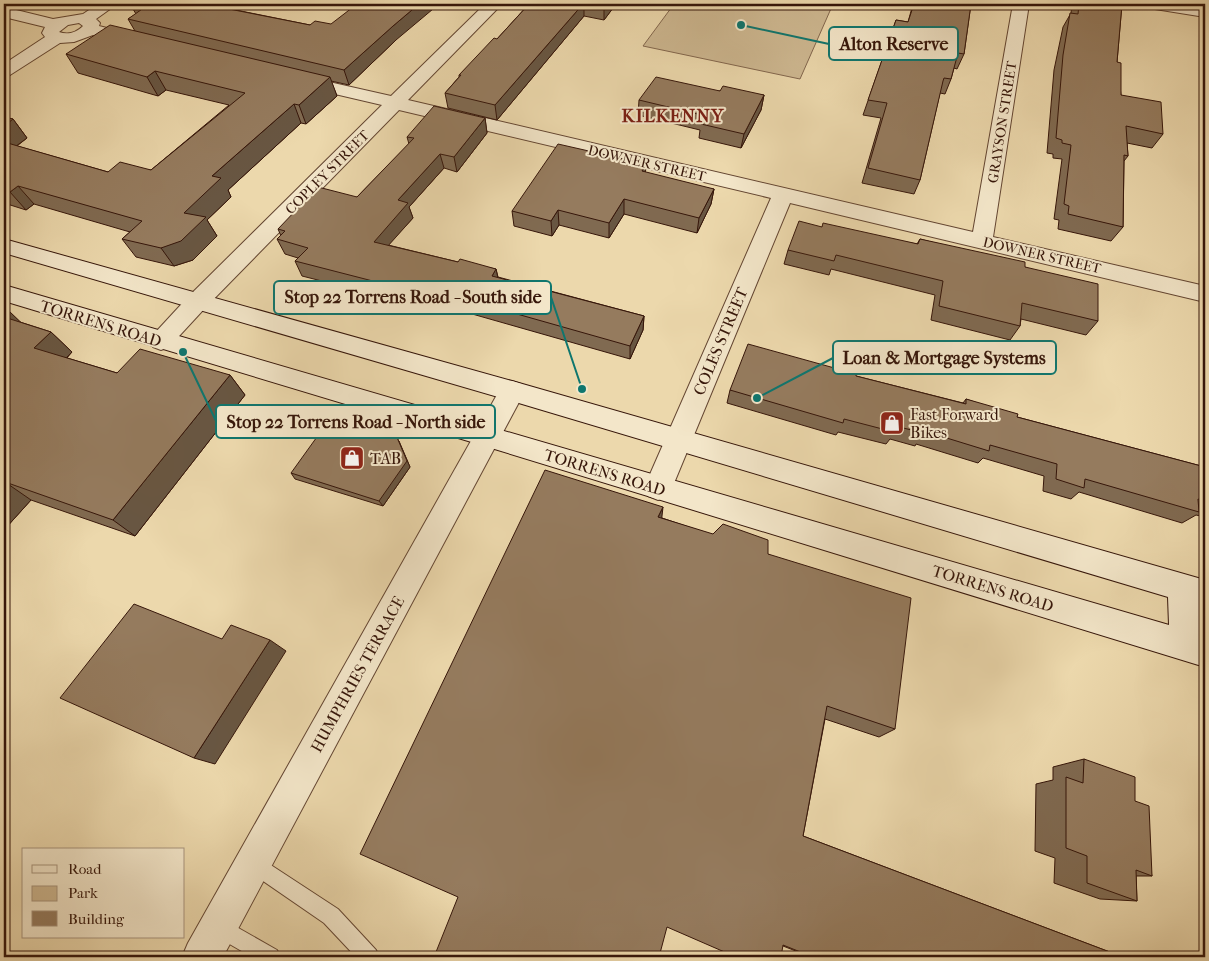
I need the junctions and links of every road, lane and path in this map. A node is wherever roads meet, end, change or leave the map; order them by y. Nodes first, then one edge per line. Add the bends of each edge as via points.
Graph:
1 (109, 4) edge
2 (494, 4) edge
3 (1022, 4) edge
4 (1155, 4) edge
5 (4, 12) edge
6 (1205, 12) edge
7 (88, 24) junction
8 (56, 31) junction
9 (156, 45) edge
10 (4, 71) edge
11 (278, 75) edge
12 (395, 103) junction
13 (784, 194) junction
14 (982, 241) junction
15 (4, 246) edge
16 (4, 293) edge
17 (1205, 294) edge
18 (197, 302) junction
19 (161, 341) junction
20 (512, 391) junction
21 (488, 436) junction
22 (678, 439) junction
23 (658, 488) junction
24 (1194, 591) edge
25 (1195, 648) edge
26 (254, 863) junction
27 (218, 927) junction
28 (202, 957) edge
29 (270, 957) edge
30 (370, 957) edge

1 - 7 street
2 - 12 street, COPLEY STREET
3 - 14 street, GRAYSON STREET
4 - 6 street
5 - 8 street
7 - 8 street via 75,37
7 - 9 street
8 - 10 street
11 - 12 street, DOWNER STREET
12 - 13 street, DOWNER STREET
12 - 18 street, COPLEY STREET
13 - 14 street, DOWNER STREET
13 - 22 street, COLES STREET
14 - 17 street, DOWNER STREET
15 - 18 street
16 - 19 street, TORRENS ROAD
18 - 19 street, COPLEY STREET
18 - 20 street
19 - 21 street, TORRENS ROAD
20 - 21 street, HUMPHRIES TERRACE
20 - 22 street
21 - 23 street, TORRENS ROAD
21 - 26 street, HUMPHRIES TERRACE
22 - 23 street, COLES STREET
22 - 24 street
23 - 25 street, TORRENS ROAD
24 - 25 street
26 - 27 street, HUMPHRIES TERRACE
26 - 30 lane via 331,916
27 - 28 street, HUMPHRIES TERRACE
27 - 29 lane

